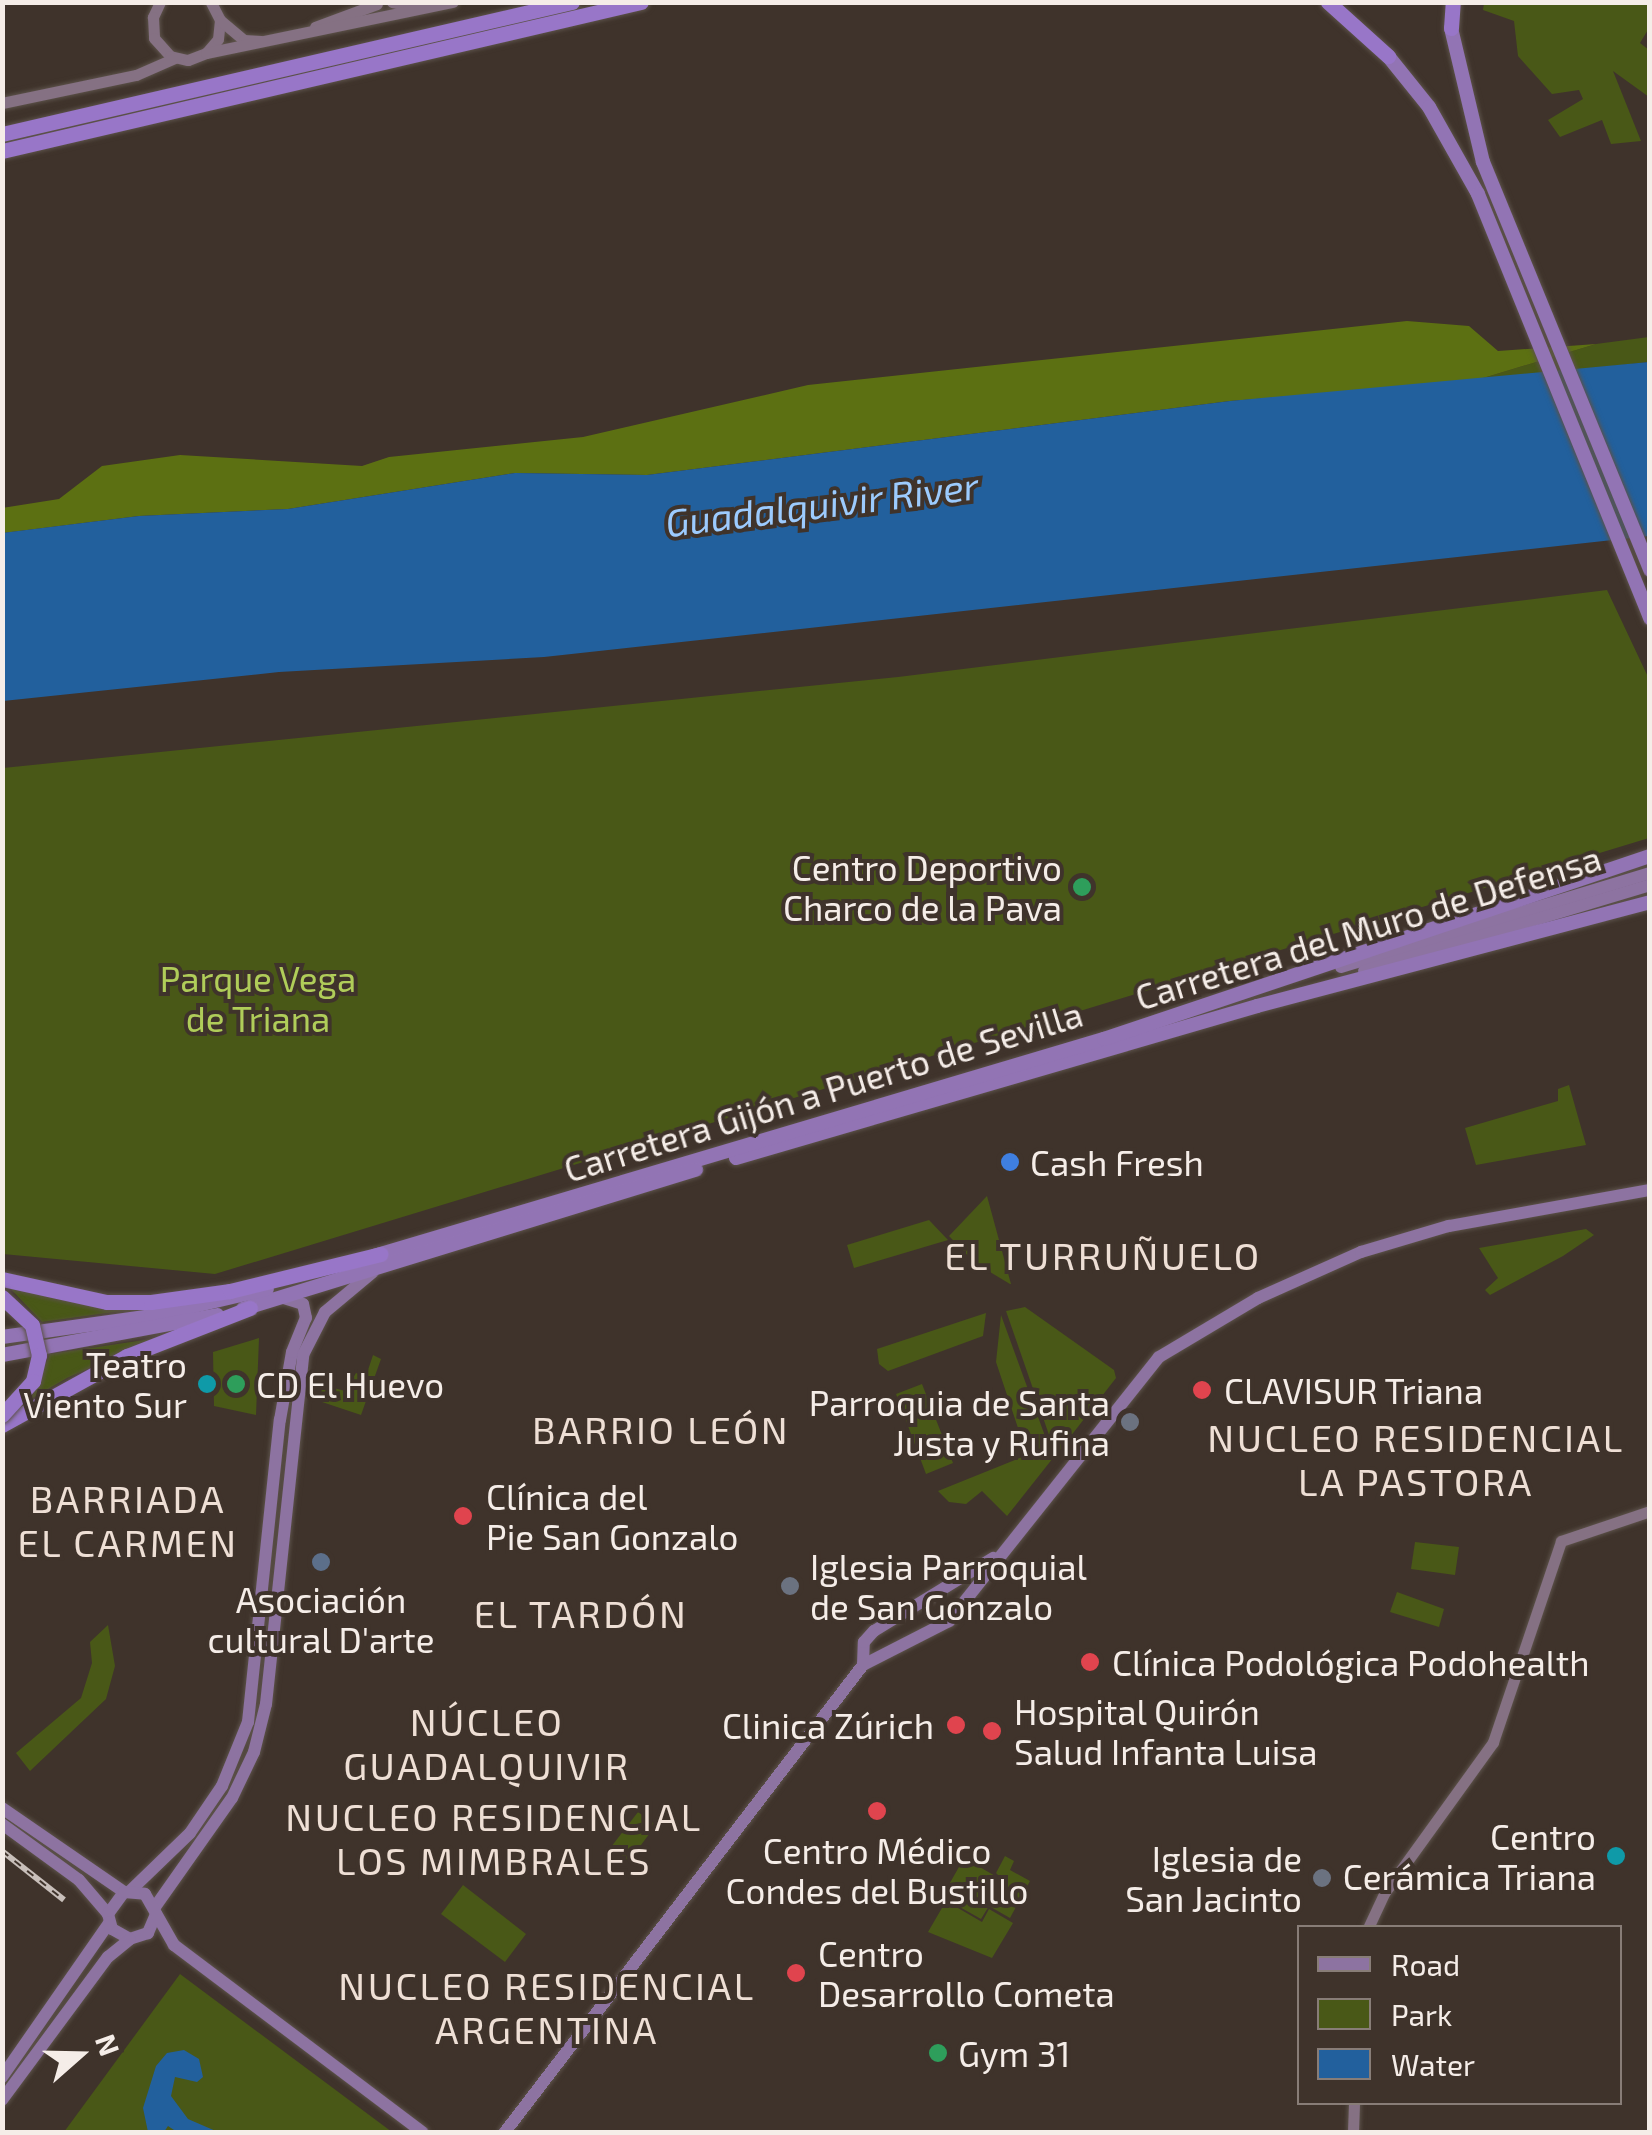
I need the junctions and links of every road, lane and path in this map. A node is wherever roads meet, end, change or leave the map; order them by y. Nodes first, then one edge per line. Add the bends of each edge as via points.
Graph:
1 (160, 2) edge
2 (211, 2) edge
3 (421, 2) edge
4 (437, 2) edge
5 (453, 2) edge
6 (572, 2) edge
7 (641, 2) edge
8 (1328, 2) edge
9 (1339, 2) edge
10 (1451, 2) edge
11 (376, 4) edge
12 (402, 4) edge
13 (220, 20) junction
14 (363, 23) junction
15 (1451, 28) joint
16 (292, 36) junction
17 (154, 38) junction
18 (206, 54) junction
19 (1388, 56) junction
20 (175, 58) junction
21 (136, 75) junction
22 (2, 103) edge
23 (2, 134) edge
24 (2, 151) edge
25 (1650, 570) edge
26 (1635, 592) junction
27 (1650, 618) edge
28 (1650, 632) edge
29 (1650, 856) edge
30 (1650, 873) edge
31 (1650, 884) edge
32 (1650, 902) edge
33 (1258, 1006) junction
34 (1104, 1039) junction
35 (1650, 1190) edge
36 (383, 1259) junction
37 (2, 1279) edge
38 (2, 1297) edge
39 (282, 1298) junction
40 (250, 1308) junction
41 (307, 1331) junction
42 (2, 1337) edge
43 (2, 1355) edge
44 (2, 1415) edge
45 (2, 1425) edge
46 (1650, 1510) edge
47 (1006, 1546) junction
48 (862, 1665) junction
49 (2, 1808) edge
50 (2, 1824) edge
51 (127, 1891) junction
52 (155, 1910) junction
53 (109, 1918) junction
54 (1369, 1925) edge
55 (133, 1939) junction
56 (174, 1946) junction
57 (2, 2077) edge
58 (2, 2100) edge
59 (1354, 2105) edge
60 (422, 2132) edge
61 (505, 2132) edge
62 (1353, 2132) edge

1 - 17 main road via 152,17
2 - 13 main road
3 - 12 main road
4 - 12 main road
5 - 14 main road
6 - 23 highway
7 - 24 highway
8 - 19 highway
9 - 19 highway
10 - 15 highway
11 - 16 main road
12 - 14 main road
12 - 16 main road
13 - 16 main road via 244,40
13 - 18 main road
14 - 18 main road
15 - 25 highway via 1470,124
17 - 20 main road
17 - 21 main road
18 - 20 main road
19 - 26 highway via 1456,150
20 - 21 main road
21 - 22 main road
26 - 27 highway
26 - 28 highway
29 - 34 highway, Carretera Gijón a Puerto de Sevilla
30 - 34 main road, Carretera del Muro de Defensa
31 - 33 main road, Carretera del Muro de Defensa
32 - 33 highway, Carretera Gijón a Puerto de Sevilla
33 - 36 highway, Carretera Gijón a Puerto de Sevilla
34 - 36 highway, Carretera Gijón a Puerto de Sevilla
35 - 47 main road via 1418,1233 1344,1259 1185,1338 1124,1395
36 - 37 highway via 151,1302 106,1302
36 - 39 highway, Carretera Gijón a Puerto de Sevilla
36 - 41 main road
36 - 42 highway, Carretera Gijón a Puerto de Sevilla via 232,1299
38 - 44 highway, bridge via 32,1325 39,1355 33,1381
39 - 40 highway, Carretera Gijón a Puerto de Sevilla
39 - 41 main road via 305,1308
40 - 43 highway, Carretera Gijón a Puerto de Sevilla
40 - 45 highway via 128,1356
41 - 51 main road via 280,1420 248,1722 222,1786 190,1833
41 - 52 main road via 266,1704 254,1752 232,1798
46 - 54 main road via 1562,1541 1493,1742 1385,1892
47 - 48 main road via 949,1622
47 - 48 main road via 867,1637
48 - 61 main road
49 - 51 main road
50 - 53 main road via 78,1880
51 - 52 main road via 145,1894
51 - 53 main road
52 - 55 main road via 148,1933
52 - 56 main road
53 - 55 main road
53 - 57 main road
55 - 56 main road
55 - 58 main road via 108,1957
56 - 60 main road
59 - 62 main road

